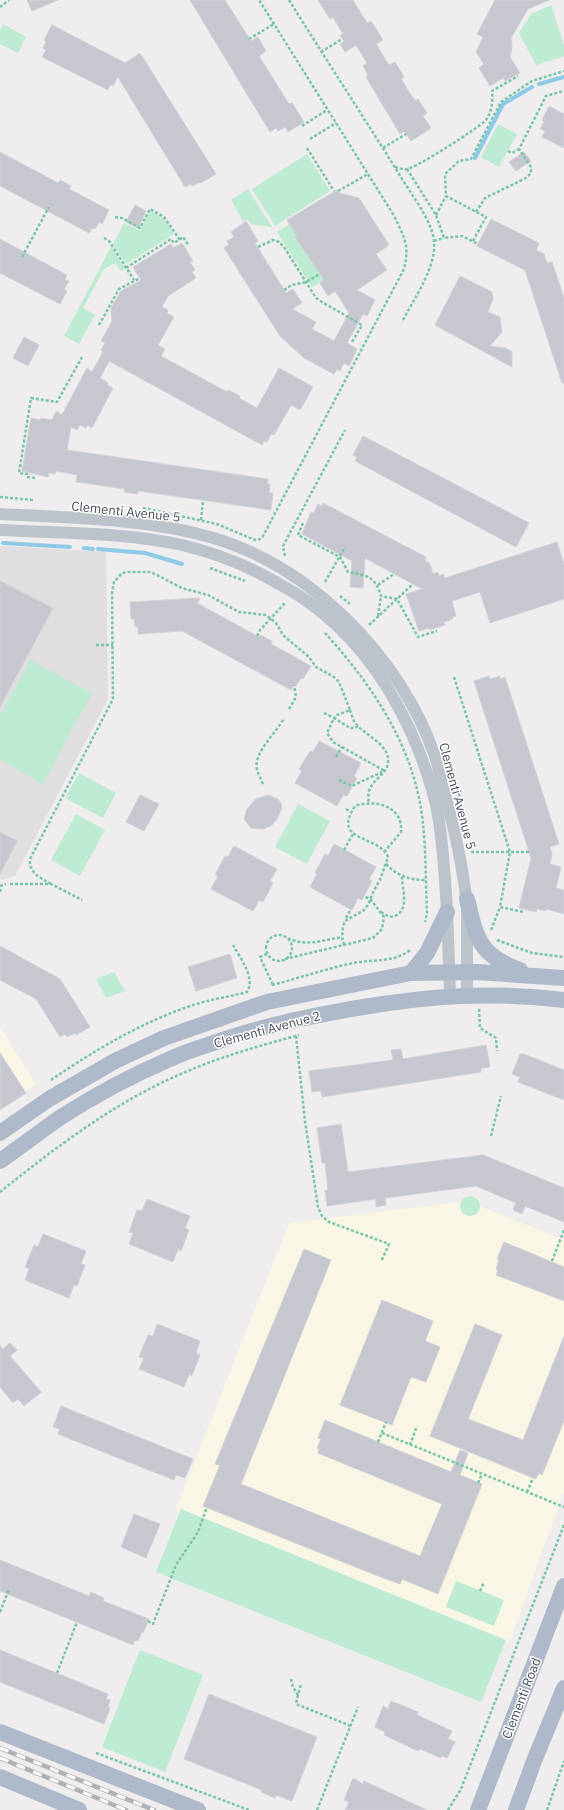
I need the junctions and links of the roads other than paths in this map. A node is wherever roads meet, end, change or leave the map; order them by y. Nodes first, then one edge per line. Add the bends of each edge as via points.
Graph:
1 (0, 514) edge
2 (0, 530) edge
3 (467, 899) junction
4 (447, 912) junction
5 (467, 971) junction
6 (449, 972) junction
7 (411, 973) junction
8 (532, 974) junction
9 (564, 978) edge
10 (351, 985) junction
11 (467, 995) junction
12 (450, 996) junction
13 (564, 1000) edge
14 (356, 1008) junction
15 (0, 1133) edge
16 (0, 1161) edge
17 (564, 1586) edge
18 (563, 1694) edge
19 (0, 1732) edge
20 (0, 1777) edge
21 (80, 1810) edge
22 (196, 1810) edge
23 (478, 1810) edge
24 (516, 1810) edge

1 - 3 street, Clementi Avenue 5 via 116,521 211,537 264,559 310,588 356,628 394,676 412,707 434,756 458,844
2 - 4 street, Clementi Avenue 5 via 114,536 182,545 230,559 303,598 335,623 358,648 384,683 402,713 424,762 439,820
3 - 5 street, Clementi Avenue 5
3 - 8 main road via 475,934 490,955 505,965
4 - 6 street, Clementi Avenue 5
4 - 7 main road via 427,953
5 - 6 main road, Clementi Avenue 2
5 - 8 main road, Clementi Avenue 2
5 - 11 street, Clementi Avenue 5
6 - 7 main road, Clementi Avenue 2
6 - 12 street, Clementi Avenue 5
7 - 10 main road, Clementi Avenue 2
8 - 9 main road, Clementi Avenue 2
10 - 14 main road via 358,995 359,1003
10 - 15 main road, Clementi Avenue 2 via 267,1002 164,1038 115,1061 49,1098
11 - 12 main road, Clementi Avenue 2
11 - 13 main road, Clementi Avenue 2 via 531,996
12 - 14 main road, Clementi Avenue 2
14 - 16 main road, Clementi Avenue 2 via 245,1032 172,1058 126,1080 62,1117
17 - 23 main road, Clementi Road
18 - 24 main road
19 - 22 main road
20 - 21 main road

